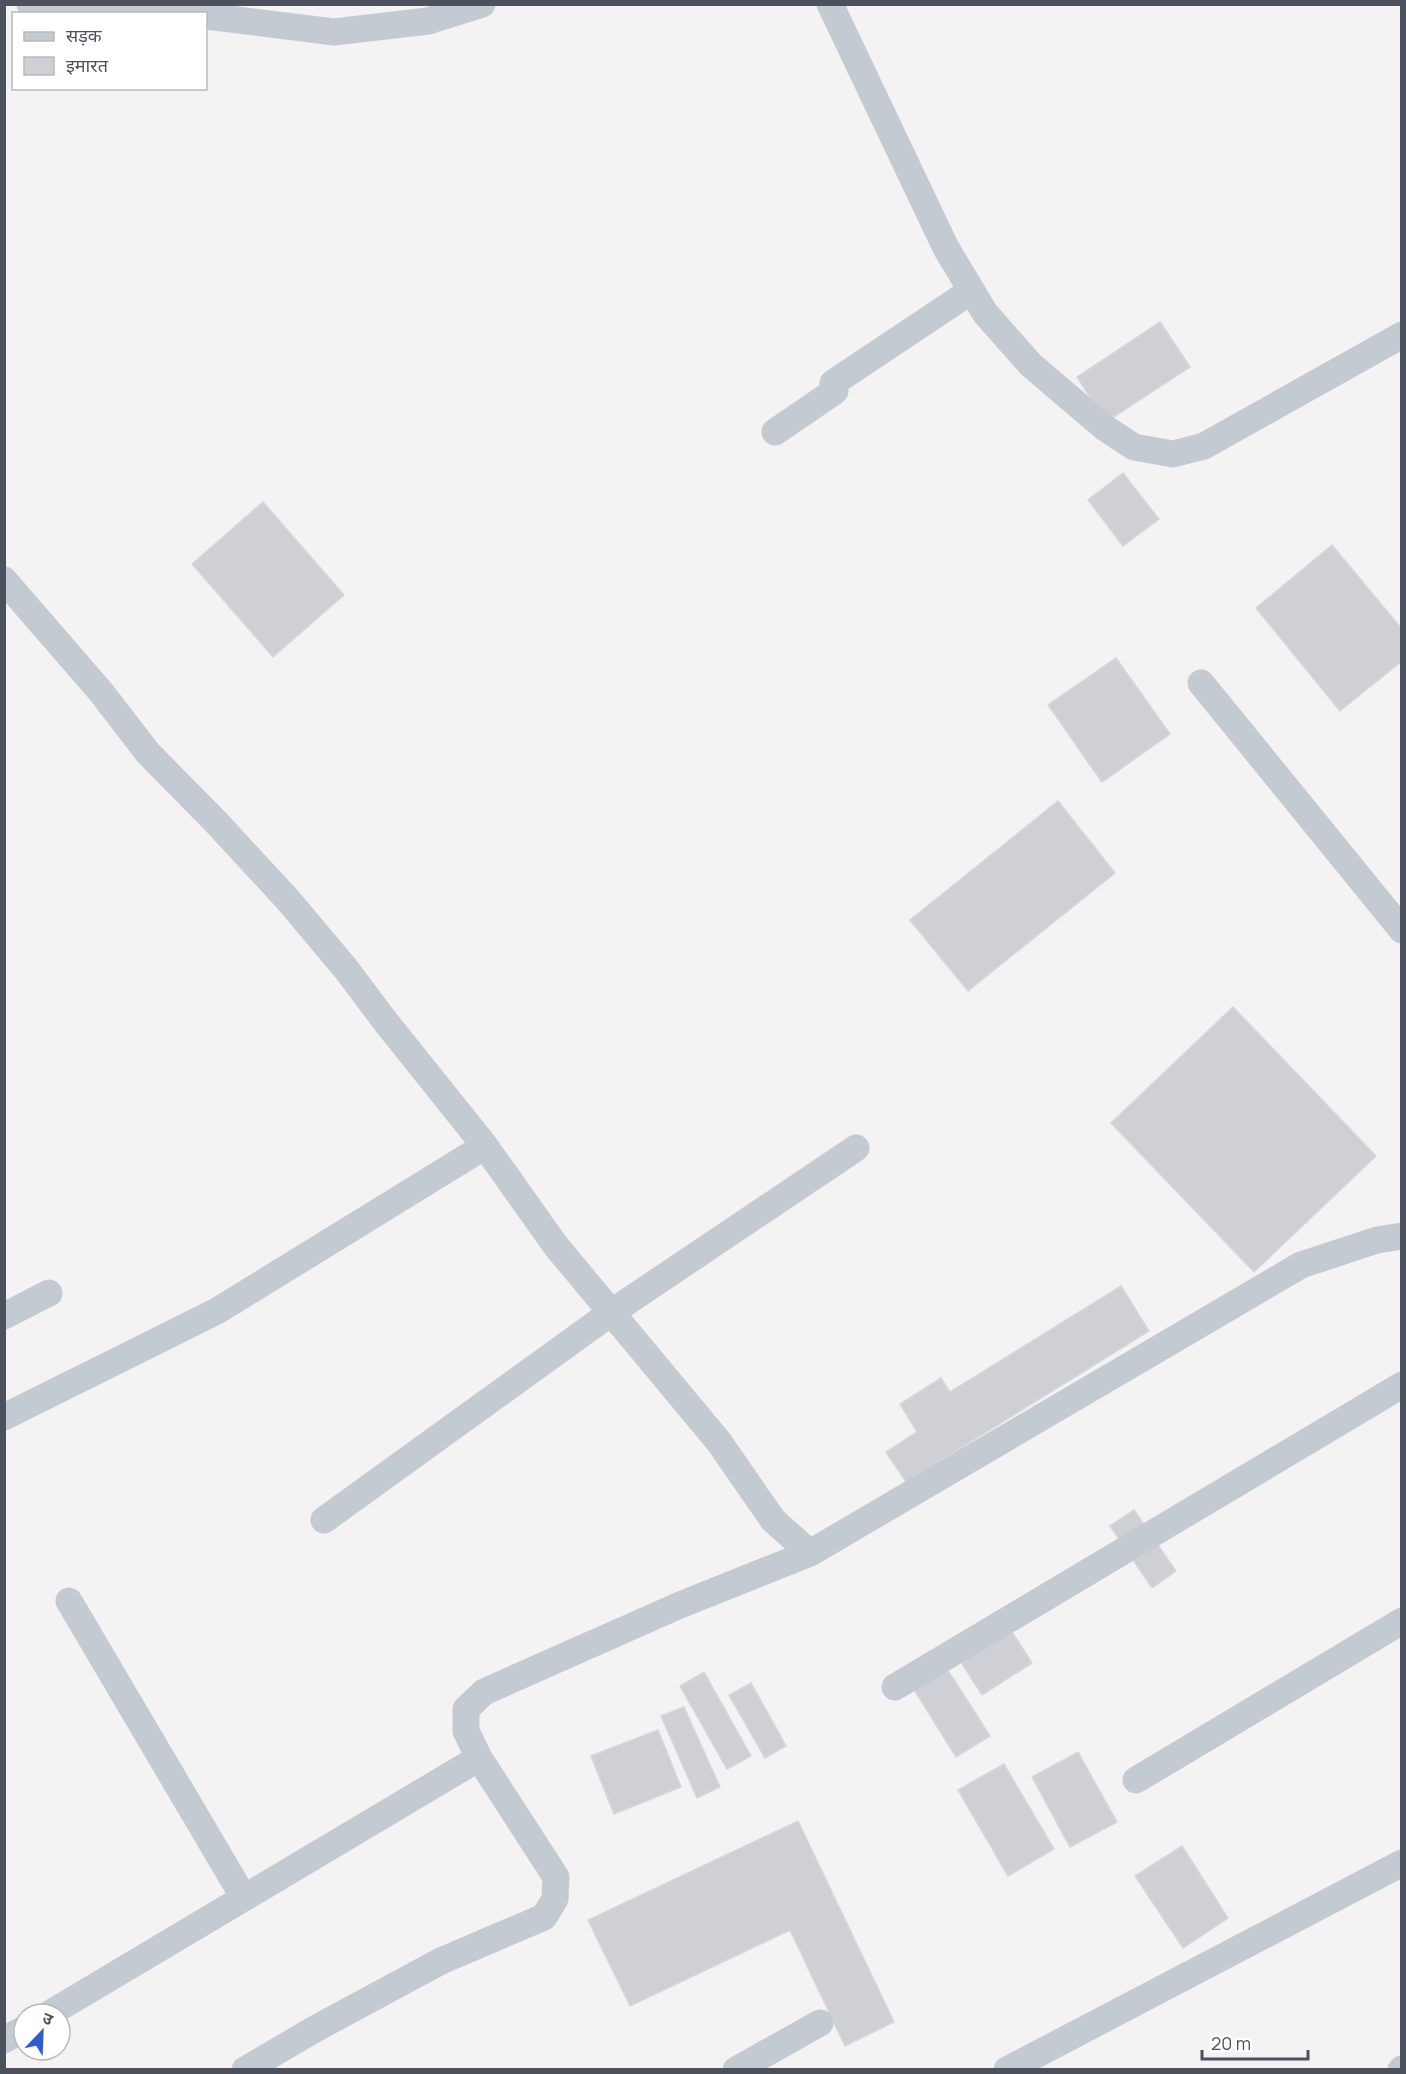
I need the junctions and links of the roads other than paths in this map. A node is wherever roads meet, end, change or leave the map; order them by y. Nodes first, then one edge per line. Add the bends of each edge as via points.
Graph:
1 (30, 4) edge
2 (482, 4) edge
3 (830, 4) edge
4 (174, 12) edge
5 (207, 16) edge
6 (971, 291) junction
7 (1401, 335) edge
8 (775, 432) dead end
9 (4, 580) edge
10 (1201, 683) dead end
11 (1401, 930) edge
12 (485, 1146) junction
13 (856, 1148) dead end
14 (1401, 1236) edge
15 (49, 1293) dead end
16 (612, 1312) junction
17 (4, 1316) edge
18 (1401, 1385) edge
19 (4, 1417) edge
20 (324, 1520) dead end
21 (810, 1552) junction
22 (69, 1601) dead end
23 (1401, 1622) edge
24 (895, 1687) dead end
25 (479, 1758) junction
26 (1136, 1780) dead end
27 (1401, 1863) edge
28 (244, 1898) junction
29 (69, 2002) edge
30 (820, 2023) dead end
31 (245, 2070) edge
32 (736, 2070) edge
33 (1007, 2070) edge

1 - 4 street
2 - 5 street via 428,21 334,32
3 - 6 street via 945,248
6 - 7 street via 985,314 1031,365 1105,428 1134,447 1173,454 1204,446
6 - 8 street via 833,383 835,391
9 - 12 street via 148,753 303,917
10 - 11 street
12 - 16 street via 556,1246
12 - 19 street via 217,1311
13 - 16 street
14 - 21 street via 1301,1265
15 - 17 street
16 - 20 street
16 - 21 street via 719,1442 773,1520
18 - 24 street
21 - 25 street via 484,1692 466,1709 466,1731
22 - 28 street
23 - 26 street
25 - 28 street
25 - 31 street via 555,1877 555,1899 544,1917 441,1961
27 - 33 street
28 - 29 street
30 - 32 street

